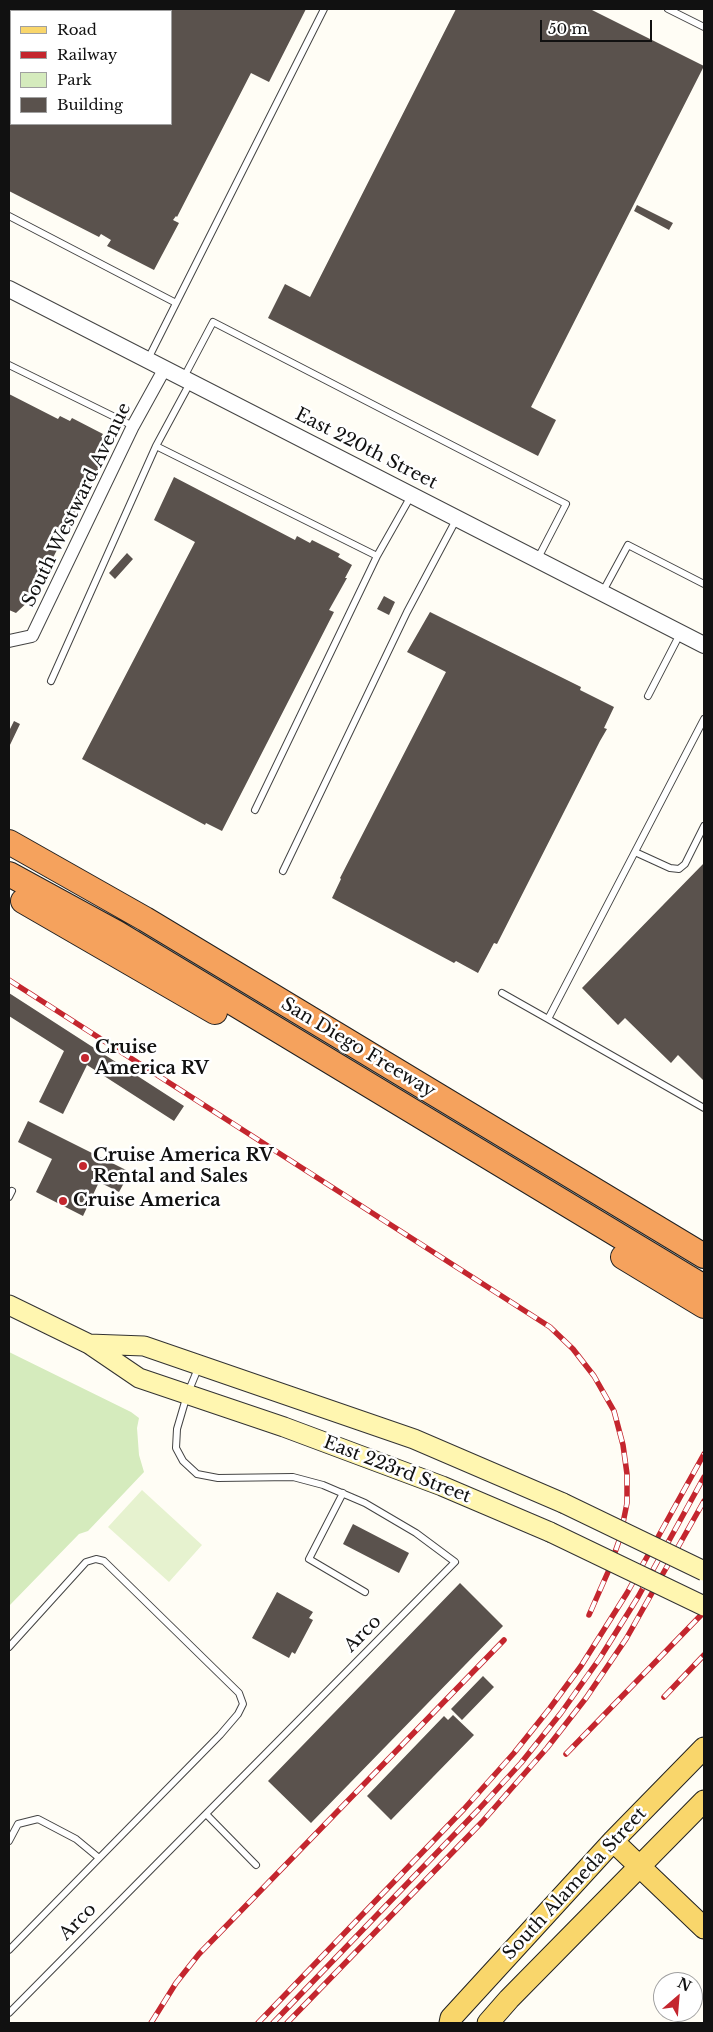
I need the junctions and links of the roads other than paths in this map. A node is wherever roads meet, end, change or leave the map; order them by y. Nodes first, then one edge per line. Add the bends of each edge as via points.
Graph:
1 (324, 9) edge
2 (668, 9) edge
3 (704, 27) edge
4 (9, 216) edge
5 (9, 289) edge
6 (176, 303) junction
7 (148, 359) junction
8 (9, 365) edge
9 (165, 368) junction
10 (187, 379) junction
11 (133, 426) junction
12 (156, 446) junction
13 (412, 494) junction
14 (457, 518) junction
15 (377, 556) junction
16 (537, 559) junction
17 (704, 584) edge
18 (602, 593) junction
19 (680, 633) junction
20 (9, 641) edge
21 (704, 645) edge
22 (51, 681) dead end
23 (648, 696) dead end
24 (703, 723) edge
25 (255, 810) dead end
26 (704, 826) edge
27 (9, 842) edge
28 (635, 852) junction
29 (9, 862) edge
30 (283, 871) dead end
31 (9, 874) edge
32 (9, 893) edge
33 (502, 993) dead end
34 (548, 1019) junction
35 (704, 1108) edge
36 (676, 1259) edge
37 (704, 1275) edge
38 (704, 1288) edge
39 (9, 1305) edge
40 (704, 1306) edge
41 (88, 1344) junction
42 (200, 1365) junction
43 (187, 1395) junction
44 (343, 1493) junction
45 (704, 1571) edge
46 (365, 1592) dead end
47 (704, 1606) edge
48 (9, 1647) edge
49 (704, 1748) edge
50 (704, 1801) edge
51 (206, 1814) junction
52 (613, 1840) junction
53 (9, 1841) edge
54 (99, 1858) junction
55 (256, 1864) dead end
56 (640, 1866) junction
57 (704, 1928) edge
58 (9, 1950) edge
59 (9, 2014) edge
60 (450, 2023) edge
61 (488, 2023) edge

1 - 6 lane
2 - 3 lane
4 - 6 lane
5 - 7 street, East 220th Street
6 - 7 lane
7 - 9 street, East 220th Street
8 - 11 lane
9 - 10 street, East 220th Street
9 - 11 street, South Westward Avenue
10 - 12 lane
10 - 13 street, East 220th Street
10 - 16 lane via 213,322 566,504
11 - 20 street, South Westward Avenue via 32,636
12 - 15 lane
12 - 22 lane
13 - 14 street, East 220th Street
13 - 15 lane
14 - 16 street, East 220th Street
14 - 30 lane via 402,621
15 - 25 lane
16 - 18 street, East 220th Street
17 - 18 lane via 628,545
18 - 19 street, East 220th Street
19 - 21 street, East 220th Street
19 - 23 lane
24 - 28 lane
26 - 28 lane via 685,864 679,869
27 - 36 highway, San Diego Freeway via 145,919
28 - 34 lane
29 - 36 highway via 114,921
31 - 36 highway via 117,933
32 - 36 highway, San Diego Freeway via 229,1020
33 - 34 lane
34 - 35 lane
36 - 37 highway
36 - 38 highway
36 - 40 highway, San Diego Freeway
39 - 41 main road, East 223rd Street
41 - 42 main road, East 223rd Street via 144,1346
41 - 43 main road, East 223rd Street via 139,1378
42 - 43 lane, Arco
42 - 45 main road, East 223rd Street, bridge via 414,1439 564,1504
43 - 44 lane, Arco via 177,1429 176,1448 183,1461 197,1474 218,1478 293,1477
43 - 47 main road, East 223rd Street, bridge via 442,1486 550,1532
44 - 46 lane via 309,1559
44 - 51 lane, Arco via 416,1533 455,1562
48 - 54 lane via 86,1562 96,1559 104,1561 239,1693 243,1704 238,1714
49 - 52 main road, South Alameda Street
50 - 56 main road, South Alameda Street
51 - 55 lane
51 - 59 lane, Arco
52 - 56 main road
52 - 60 main road, South Alameda Street via 451,2018
53 - 54 lane via 18,1824 38,1819 76,1839
54 - 58 lane
56 - 57 main road
56 - 61 main road, South Alameda Street

